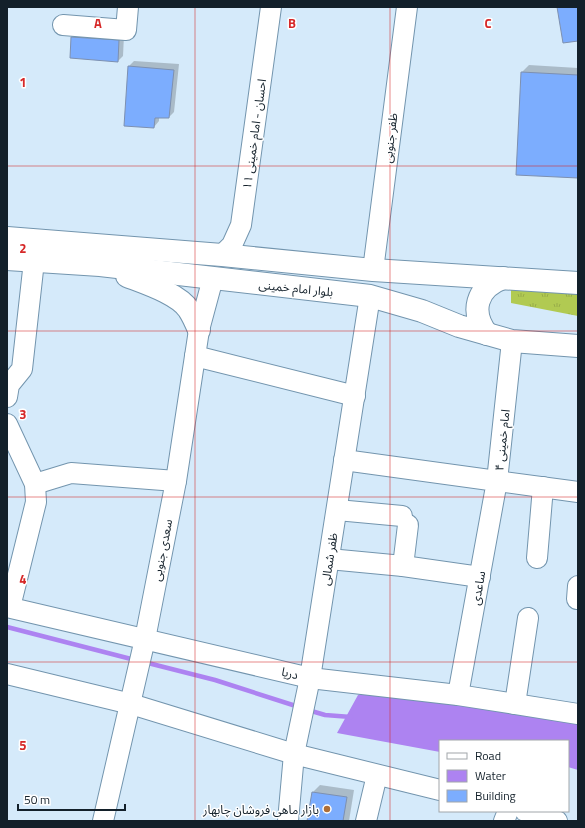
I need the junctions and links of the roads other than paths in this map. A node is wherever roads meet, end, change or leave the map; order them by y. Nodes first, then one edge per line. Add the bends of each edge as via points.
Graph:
1 (128, 7) edge
2 (271, 7) edge
3 (407, 7) edge
4 (63, 25) dead end
5 (7, 238) edge
6 (222, 255) junction
7 (7, 259) edge
8 (34, 261) junction
9 (100, 265) junction
10 (373, 270) junction
11 (213, 278) junction
12 (503, 278) junction
13 (578, 283) edge
14 (370, 296) junction
15 (199, 330) junction
16 (487, 334) junction
17 (512, 341) junction
18 (578, 346) edge
19 (195, 356) junction
20 (354, 396) junction
21 (7, 397) edge
22 (7, 424) edge
23 (344, 460) junction
24 (176, 481) junction
25 (497, 481) junction
26 (35, 484) junction
27 (543, 487) junction
28 (578, 492) edge
29 (337, 510) junction
30 (328, 558) junction
31 (537, 558) dead end
32 (403, 566) junction
33 (480, 577) junction
34 (8, 607) edge
35 (528, 618) dead end
36 (145, 639) junction
37 (7, 674) edge
38 (310, 678) junction
39 (458, 695) junction
40 (130, 704) junction
41 (515, 704) junction
42 (578, 714) edge
43 (294, 754) junction
44 (377, 775) junction
45 (439, 790) edge
46 (528, 812) edge
47 (104, 821) edge
48 (288, 821) edge
49 (366, 821) edge
50 (557, 821) edge

1 - 4 street via 126,30
2 - 6 street, احسان - امام خمینی ۱۱ via 241,225 232,245
3 - 10 street, ظفر جنوبی
5 - 6 main road
6 - 10 main road
6 - 11 main road
7 - 8 main road, بلوار امام خمینی
8 - 9 main road, بلوار امام خمینی
8 - 21 street via 22,369 9,384
9 - 11 main road, بلوار امام خمینی
9 - 15 main road via 146,283 180,301 189,309
10 - 12 main road
10 - 14 main road
11 - 14 main road, بلوار امام خمینی
11 - 15 street, سعدی جنوبی
12 - 13 main road
12 - 16 main road via 489,284 478,303 478,320
14 - 16 main road, بلوار امام خمینی
14 - 20 street, ظفر شمالی
15 - 19 street, سعدی جنوبی
16 - 17 main road, بلوار امام خمینی
17 - 18 main road, بلوار امام خمینی
17 - 25 street, امام خمینی ۴
19 - 20 street
19 - 24 street, سعدی جنوبی
20 - 23 street, ظفر شمالی
22 - 26 street
23 - 25 street
23 - 29 street, ظفر شمالی
24 - 26 street via 71,473
24 - 36 street, سعدی جنوبی
25 - 27 street, امام خمینی ۴
25 - 33 street, ساعدی
26 - 34 street via 36,502
27 - 28 street, امام خمینی ۴
27 - 31 street
29 - 30 street, ظفر شمالی
29 - 32 street via 405,521
30 - 32 street
30 - 38 street, ظفر شمالی
32 - 33 street
33 - 39 street, ساعدی
34 - 36 street, دریا
35 - 41 street
36 - 38 street, دریا
36 - 40 street, سعدی جنوبی
37 - 40 street
38 - 39 street, دریا
38 - 43 street, ظفر شمالی
39 - 41 street, دریا
40 - 43 street
40 - 47 street, سعدی جنوبی
41 - 42 street, دریا
43 - 44 street
43 - 48 street, ظفر شمالی
44 - 45 street
44 - 49 street
46 - 50 street

